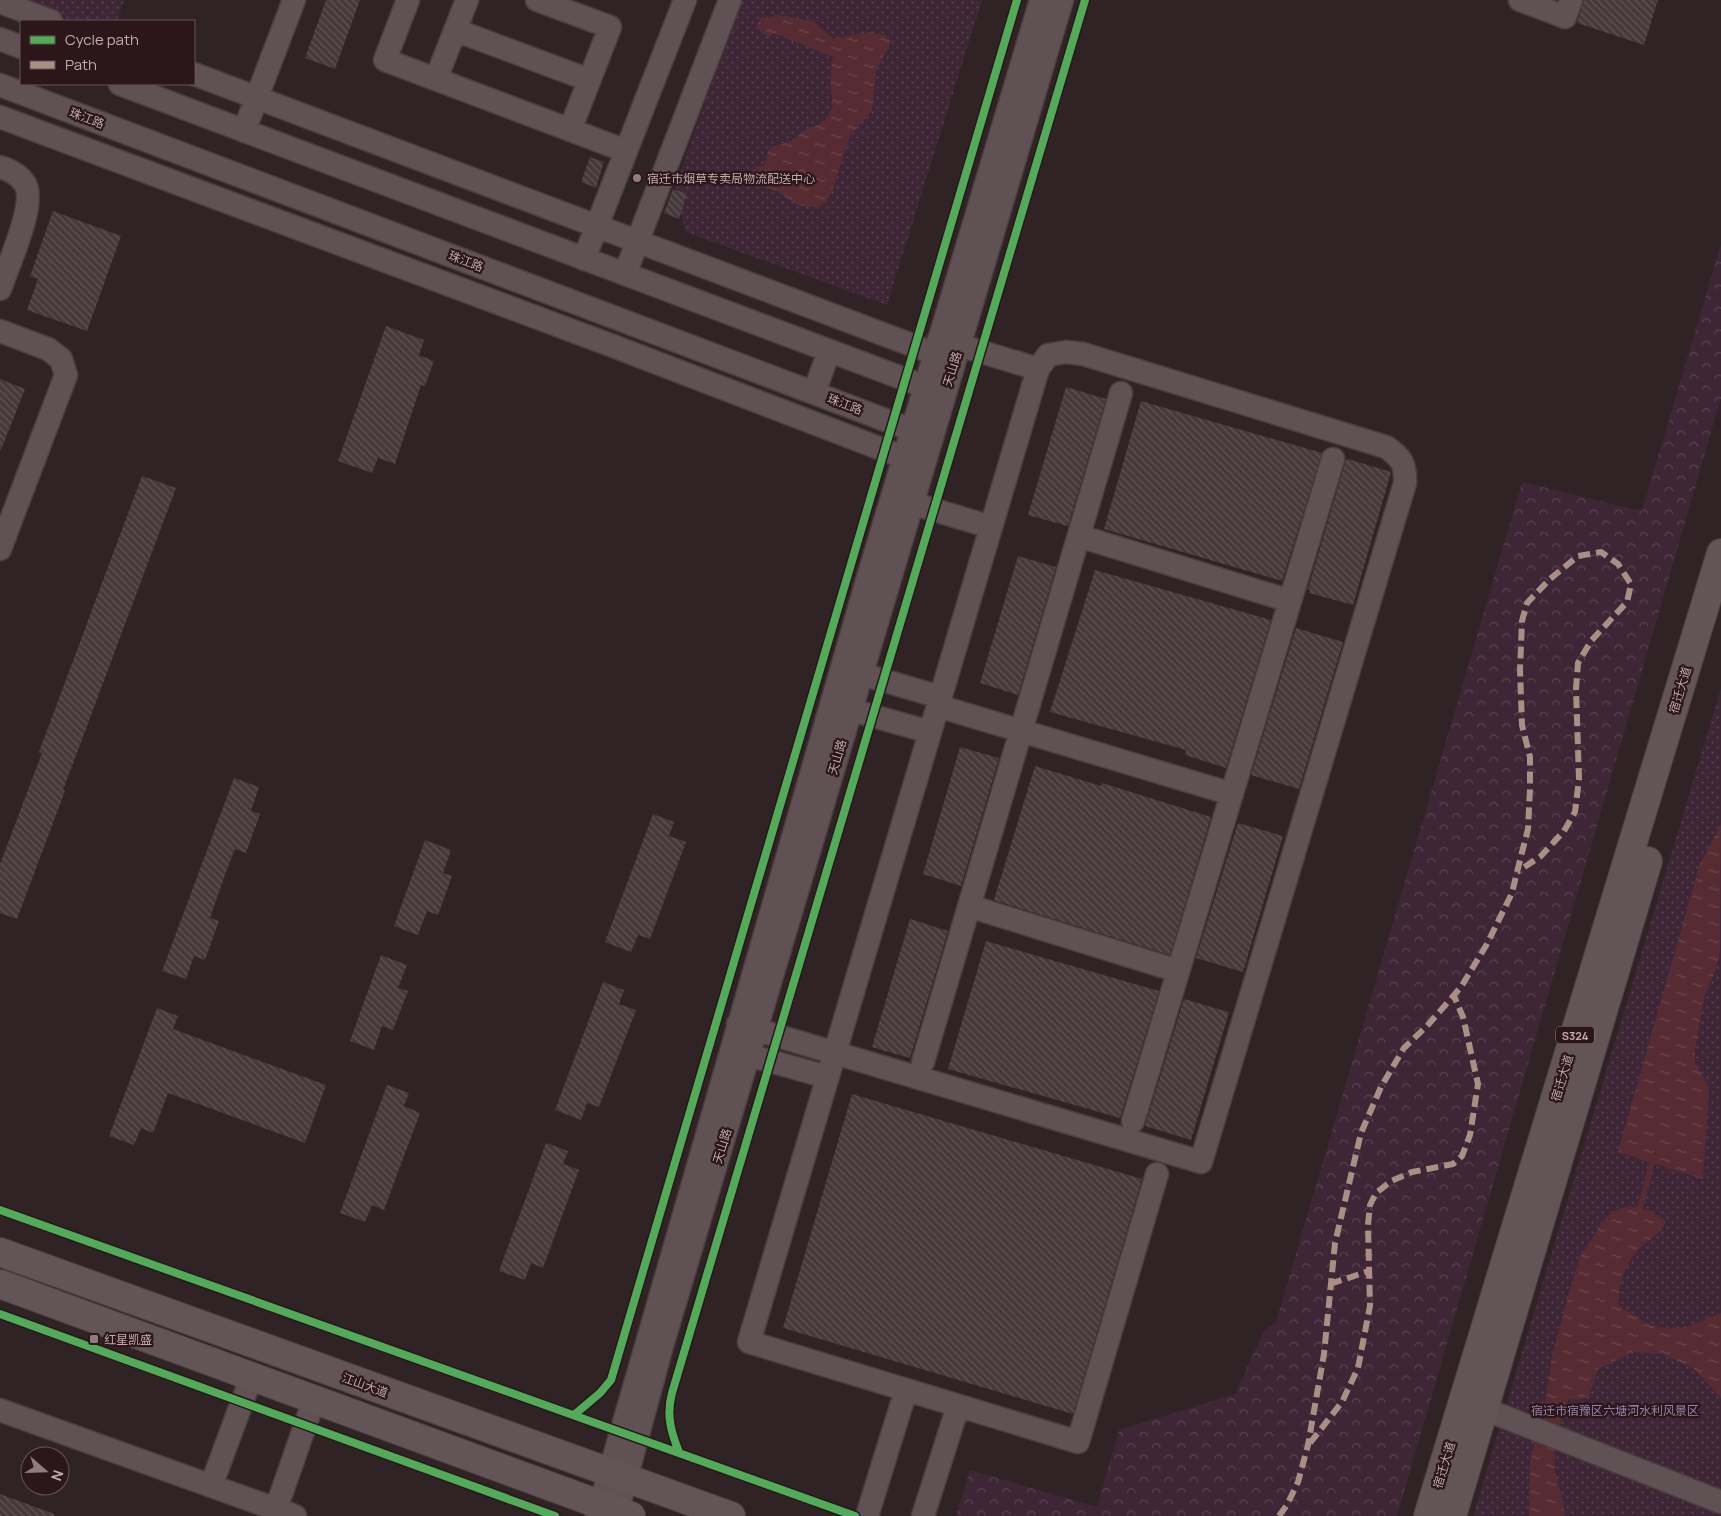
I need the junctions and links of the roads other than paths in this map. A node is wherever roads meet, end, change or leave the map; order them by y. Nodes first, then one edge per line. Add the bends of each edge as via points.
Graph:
1 (294, 0) edge
2 (408, 0) edge
3 (468, 0) edge
4 (537, 0) edge
5 (685, 0) edge
6 (730, 0) edge
7 (1041, 0) edge
8 (1062, 0) edge
9 (1520, 0) edge
10 (1571, 0) edge
11 (0, 2) edge
12 (48, 20) edge
13 (456, 30) junction
14 (0, 39) edge
15 (20, 47) edge
16 (195, 74) edge
17 (436, 79) junction
18 (589, 80) junction
19 (0, 85) edge
20 (123, 85) edge
21 (257, 98) junction
22 (0, 117) edge
23 (570, 130) junction
24 (244, 131) junction
25 (626, 151) junction
26 (0, 166) edge
27 (596, 226) junction
28 (638, 242) junction
29 (584, 258) junction
30 (625, 274) junction
31 (0, 289) edge
32 (0, 331) edge
33 (947, 350) junction
34 (829, 351) junction
35 (1038, 369) junction
36 (935, 390) junction
37 (814, 393) junction
38 (1121, 393) dead end
39 (922, 434) junction
40 (1333, 459) dead end
41 (914, 461) junction
42 (902, 500) junction
43 (991, 526) junction
44 (1079, 536) junction
45 (0, 549) edge
46 (1721, 553) edge
47 (1290, 601) junction
48 (1716, 605) edge
49 (852, 671) junction
50 (939, 702) junction
51 (841, 707) junction
52 (1021, 731) junction
53 (930, 732) junction
54 (1232, 794) junction
55 (969, 906) junction
56 (1178, 970) junction
57 (747, 1026) junction
58 (835, 1052) junction
59 (740, 1053) junction
60 (923, 1062) dead end
61 (827, 1077) junction
62 (1133, 1121) dead end
63 (1157, 1174) dead end
64 (0, 1252) edge
65 (0, 1284) edge
66 (251, 1378) junction
67 (906, 1390) junction
68 (314, 1400) junction
69 (1474, 1405) junction
70 (958, 1406) junction
71 (0, 1410) edge
72 (619, 1477) junction
73 (212, 1486) junction
74 (1721, 1502) edge
75 (285, 1512) edge
76 (612, 1513) edge
77 (731, 1516) edge
78 (867, 1516) edge
79 (924, 1516) edge
80 (1428, 1516) edge
81 (1452, 1516) edge

1 - 21 street
2 - 17 street via 385,60
3 - 13 street
4 - 18 street via 610,27
5 - 25 street
6 - 28 street
7 - 33 street, 天山路
8 - 33 street, 天山路
9 - 10 street via 1565,17
11 - 12 street
13 - 17 street
13 - 18 street
14 - 15 street
16 - 21 street
17 - 23 street
18 - 23 street
19 - 37 street, 珠江路
20 - 24 street
21 - 24 street
21 - 27 street
22 - 41 street
23 - 25 street
24 - 29 street
25 - 27 street
26 - 31 street via 15,172 26,185 28,201
27 - 28 street
27 - 29 street
28 - 30 street
28 - 33 street
29 - 30 street
30 - 34 street
32 - 45 street via 48,349 61,359 66,375
33 - 35 street
33 - 36 street, 天山路
34 - 36 street
34 - 37 street
35 - 43 street
35 - 58 street via 1048,355 1083,354 1320,426 1386,447 1400,456 1406,467 1405,482 1202,1162
36 - 39 street, 天山路
37 - 39 street, 珠江路
38 - 44 street
39 - 41 street, 天山路
40 - 47 street
41 - 42 street, 天山路
42 - 43 street
42 - 49 street, 天山路
43 - 50 street
44 - 47 street
44 - 52 street
46 - 48 main road, 宿迁大道 / S324
47 - 54 street
48 - 69 main road, 宿迁大道 / S324
49 - 50 street
49 - 51 street, 天山路
50 - 52 street
50 - 53 street
51 - 53 street
51 - 57 street, 天山路
52 - 54 street
52 - 55 street
53 - 58 street
54 - 56 street
55 - 56 street
55 - 60 street
56 - 62 street
57 - 58 street
57 - 59 street, 天山路
58 - 61 street
59 - 61 street
59 - 72 street, 天山路 via 662,1346
61 - 67 street via 749,1342
63 - 70 street via 1078,1442
64 - 72 main road, 江山大道
65 - 66 main road
66 - 68 main road
66 - 73 street
67 - 70 street
67 - 78 street
68 - 75 street
68 - 76 main road
69 - 74 street
69 - 80 main road, 宿迁大道 / S324
69 - 81 main road, 宿迁大道 / S324
70 - 79 street
71 - 73 street
72 - 76 street, 天山路
72 - 77 main road, 江山大道
73 - 75 street

